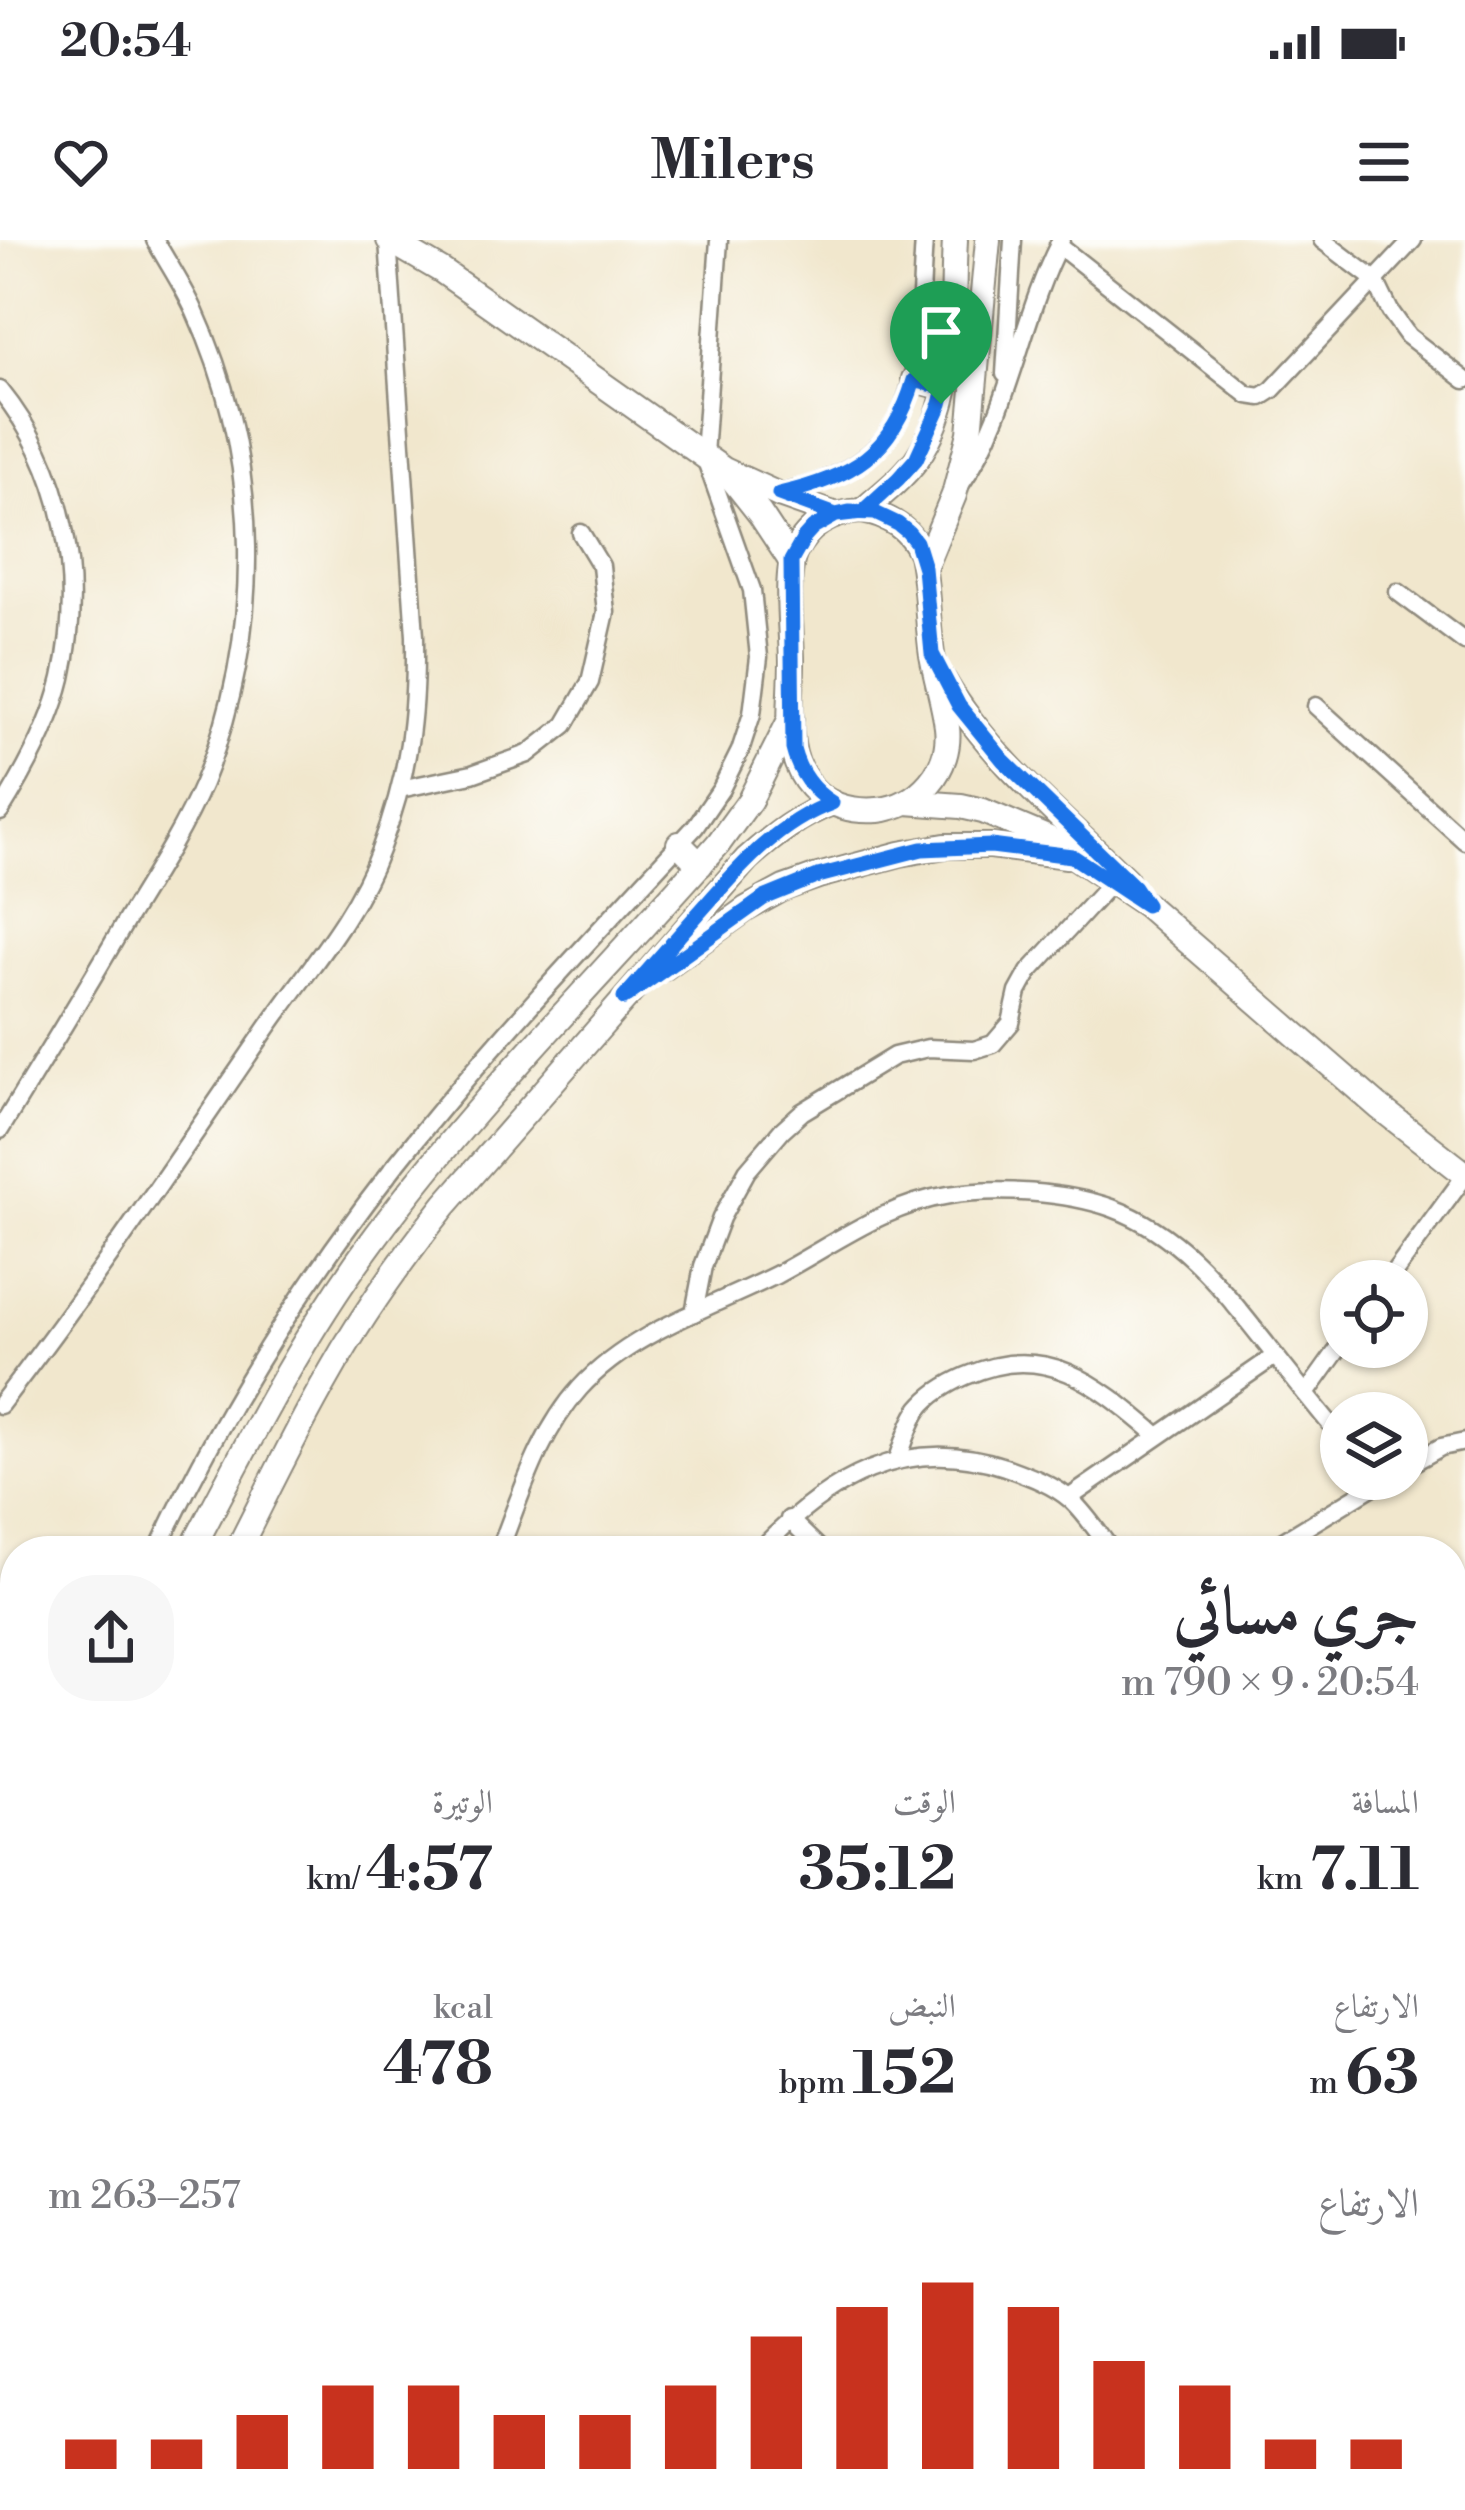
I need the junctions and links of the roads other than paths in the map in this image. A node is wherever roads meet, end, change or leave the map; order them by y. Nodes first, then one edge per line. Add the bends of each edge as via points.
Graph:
1 (155, 240) edge
2 (389, 240) edge
3 (719, 240) edge
4 (924, 240) edge
5 (955, 240) edge
6 (988, 240) edge
7 (1013, 240) edge
8 (1322, 240) edge
9 (1414, 240) edge
10 (1059, 243) edge
11 (1375, 280) junction
12 (914, 380) junction
13 (1465, 380) edge
14 (945, 388) junction
15 (0, 391) edge
16 (1003, 405) junction
17 (714, 462) junction
18 (779, 494) junction
19 (954, 495) junction
20 (862, 512) junction
21 (836, 515) junction
22 (581, 533) dead end
23 (791, 561) junction
24 (924, 568) junction
25 (1399, 592) dead end
26 (1465, 643) edge
27 (932, 654) junction
28 (1316, 706) dead end
29 (791, 718) junction
30 (400, 789) junction
31 (906, 802) junction
32 (832, 803) junction
33 (0, 812) edge
34 (1465, 841) edge
35 (680, 844) junction
36 (1072, 856) junction
37 (700, 865) junction
38 (1111, 883) junction
39 (1146, 905) junction
40 (624, 998) junction
41 (0, 1130) edge
42 (1465, 1175) edge
43 (1403, 1260) edge
44 (694, 1312) junction
45 (1275, 1356) junction
46 (1325, 1368) edge
47 (1306, 1394) junction
48 (0, 1405) edge
49 (1320, 1411) edge
50 (1157, 1436) junction
51 (1462, 1438) edge
52 (1428, 1455) edge
53 (898, 1459) junction
54 (1069, 1498) junction
55 (1347, 1500) edge
56 (789, 1519) junction
57 (165, 1536) edge
58 (199, 1536) edge
59 (245, 1536) edge
60 (505, 1536) edge
61 (773, 1536) edge
62 (806, 1536) edge
63 (1100, 1536) edge
64 (1291, 1536) edge

1 - 41 street via 195,312 236,443 248,571 238,660 201,788
2 - 17 street
2 - 30 street via 416,636 416,701
3 - 17 street
4 - 12 street
5 - 14 street
6 - 19 street via 975,400
7 - 16 street
8 - 11 street
9 - 11 street
10 - 11 street via 1254,397 1272,390
10 - 16 street
11 - 13 street via 1408,336
12 - 14 street
12 - 18 street via 899,421 874,452 823,482
14 - 20 street via 916,459
15 - 33 street via 42,457 68,537 72,601 62,679
16 - 19 street
17 - 18 street
17 - 23 street
17 - 35 street via 752,590 758,676 731,770
18 - 21 street
19 - 24 street
20 - 21 street
20 - 24 street via 908,532
21 - 23 street via 804,538
22 - 30 street via 602,566 606,612 590,682 565,725 527,754
23 - 29 street
24 - 27 street
25 - 26 street
27 - 31 street via 945,752 934,777
27 - 39 street via 976,730
28 - 34 street
29 - 32 street via 796,763
29 - 37 street via 749,800
30 - 48 street via 379,854 336,933
31 - 32 street via 871,810
31 - 36 street via 983,811
32 - 40 street via 747,859
35 - 37 street
35 - 57 street via 471,1073 356,1218 245,1387
36 - 38 street
36 - 40 street via 945,846 801,882 746,909
37 - 58 street via 375,1236 291,1363
38 - 39 street
38 - 44 street via 1029,972 1011,1023 993,1044 894,1056 782,1130 721,1218
39 - 42 street
40 - 59 street via 385,1285 327,1376
42 - 43 street
44 - 45 street via 908,1206 993,1192 1067,1196 1115,1209 1195,1258
44 - 60 street via 600,1367 570,1400
45 - 47 street
45 - 50 street
46 - 47 street
47 - 49 street
50 - 53 street via 1078,1375 1012,1362 934,1395 918,1410
50 - 54 street
51 - 52 street
53 - 54 street via 986,1461
53 - 56 street
54 - 63 street
55 - 64 street
56 - 61 street
56 - 62 street

